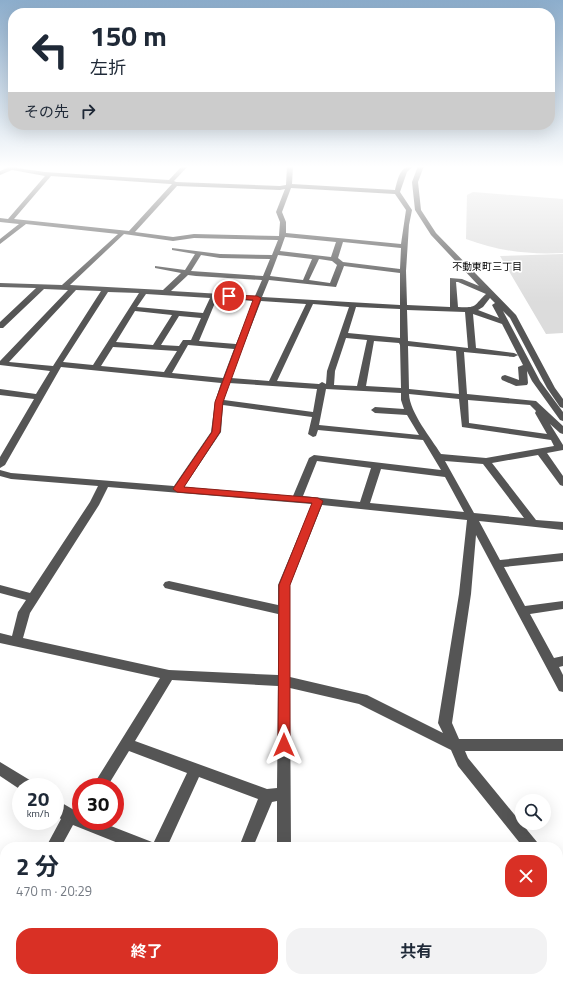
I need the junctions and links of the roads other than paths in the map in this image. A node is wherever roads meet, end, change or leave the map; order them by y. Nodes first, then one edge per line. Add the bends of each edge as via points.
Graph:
1 (17, 212) edge
2 (150, 212) edge
3 (279, 212) edge
4 (413, 212) edge
5 (415, 212) edge
6 (0, 220) edge
7 (9, 221) junction
8 (24, 223) junction
9 (123, 232) junction
10 (131, 233) junction
11 (282, 237) junction
12 (340, 240) junction
13 (0, 242) edge
14 (405, 246) junction
15 (174, 250) dead end
16 (199, 253) junction
17 (275, 255) junction
18 (316, 258) junction
19 (334, 260) junction
20 (341, 264) junction
21 (157, 267) dead end
22 (403, 271) junction
23 (186, 273) junction
24 (266, 278) junction
25 (305, 282) junction
26 (0, 285) edge
27 (43, 286) junction
28 (65, 286) junction
29 (75, 287) junction
30 (106, 289) junction
31 (144, 291) junction
32 (166, 292) junction
33 (487, 292) junction
34 (215, 296) junction
35 (257, 298) junction
36 (310, 303) junction
37 (352, 306) junction
38 (403, 308) junction
39 (133, 309) junction
40 (454, 310) junction
41 (469, 310) junction
42 (177, 313) junction
43 (206, 316) junction
44 (506, 323) junction
45 (0, 326) edge
46 (342, 335) junction
47 (371, 338) junction
48 (403, 342) junction
49 (194, 343) junction
50 (516, 343) junction
51 (110, 344) junction
52 (156, 347) junction
53 (238, 347) junction
54 (182, 349) junction
55 (460, 350) junction
56 (472, 351) junction
57 (514, 355) junction
58 (1, 363) edge
59 (56, 367) junction
60 (522, 367) junction
61 (95, 368) junction
62 (167, 374) junction
63 (505, 378) dead end
64 (226, 380) junction
65 (536, 381) junction
66 (272, 383) junction
67 (326, 386) junction
68 (361, 388) junction
69 (551, 388) junction
70 (403, 391) junction
71 (0, 392) edge
72 (462, 395) junction
73 (39, 397) junction
74 (219, 402) junction
75 (533, 403) junction
76 (563, 405) edge
77 (375, 410) dead end
78 (410, 412) junction
79 (317, 415) junction
80 (563, 418) edge
81 (563, 431) edge
82 (426, 438) junction
83 (554, 438) junction
84 (5, 448) edge
85 (541, 452) junction
86 (438, 457) junction
87 (486, 461) junction
88 (0, 465) edge
89 (377, 465) junction
90 (0, 473) edge
91 (448, 474) junction
92 (563, 483) edge
93 (105, 484) junction
94 (177, 489) junction
95 (297, 499) junction
96 (318, 501) junction
97 (364, 506) junction
98 (472, 518) junction
99 (533, 523) junction
100 (560, 525) edge
101 (563, 557) edge
102 (497, 564) junction
103 (168, 585) dead end
104 (0, 589) edge
105 (33, 598) junction
106 (563, 605) edge
107 (284, 611) junction
108 (522, 611) junction
109 (0, 638) edge
110 (16, 642) junction
111 (563, 661) edge
112 (550, 664) junction
113 (169, 675) junction
114 (284, 681) junction
115 (563, 687) edge
116 (126, 744) junction
117 (454, 744) junction
118 (563, 745) edge
119 (0, 768) edge
120 (195, 771) junction
121 (15, 778) edge
122 (104, 778) edge
123 (284, 793) junction
124 (267, 796) junction
125 (72, 822) edge
126 (107, 830) edge
127 (57, 842) edge
128 (135, 842) edge
129 (161, 842) edge
130 (248, 842) edge
131 (284, 842) edge
132 (528, 842) edge

1 - 7 street
2 - 10 street
3 - 11 street via 283,222
4 - 14 street
5 - 33 street
6 - 7 street
7 - 8 street
8 - 9 street
8 - 13 street
9 - 10 street
9 - 28 street
10 - 11 street via 173,239 194,236
11 - 12 street
11 - 17 street
12 - 14 street
12 - 19 street
14 - 22 street
15 - 16 street
16 - 17 street via 220,256
16 - 23 street
17 - 18 street
17 - 24 street
18 - 19 street
18 - 25 street
19 - 20 street
20 - 22 street
20 - 25 street via 333,285
21 - 23 street
22 - 38 street
23 - 24 street
23 - 32 street
24 - 25 street
24 - 35 street
26 - 27 street
27 - 28 street
27 - 45 street
28 - 29 street
29 - 30 street
29 - 58 street
30 - 31 street
30 - 59 street
31 - 32 street
31 - 39 street
32 - 34 street
33 - 40 street via 452,279
33 - 41 street via 483,305 476,310
33 - 44 street
33 - 69 street via 513,317
34 - 35 street
34 - 43 street
35 - 36 street
35 - 53 street
36 - 37 street
36 - 66 street
37 - 38 street
37 - 46 street
38 - 40 street
38 - 48 street
39 - 42 street
39 - 51 street
40 - 41 street
41 - 44 street
41 - 56 street
42 - 43 street
42 - 52 street
43 - 49 street
44 - 50 street
46 - 47 street
46 - 67 street
47 - 48 street
47 - 68 street
48 - 55 street
48 - 70 street
49 - 53 street
49 - 54 street via 186,342
50 - 57 street
50 - 65 street
51 - 52 street
51 - 61 street
52 - 54 street
53 - 64 street
54 - 62 street
55 - 56 street
55 - 72 street
56 - 57 street
57 - 60 street
58 - 59 street
59 - 61 street
59 - 73 street
60 - 63 street via 524,383 516,383
60 - 65 street
61 - 62 street
62 - 64 street
64 - 66 street
64 - 74 street
65 - 69 street
65 - 80 street
66 - 67 street
67 - 68 street
67 - 79 street
68 - 70 street
69 - 76 street
70 - 72 street
70 - 78 street
71 - 73 street
72 - 75 street
72 - 83 street via 464,425
73 - 84 street
74 - 79 street
74 - 94 street via 216,432
75 - 81 street
75 - 83 street
77 - 78 street
78 - 82 street
79 - 82 street via 314,431
82 - 86 street
83 - 85 street via 560,448
84 - 88 street
85 - 87 street
85 - 92 street
86 - 87 street
86 - 91 street
87 - 99 street
89 - 91 street
89 - 95 street via 314,458
89 - 97 street
90 - 93 street
91 - 98 street
93 - 94 street
93 - 105 street
94 - 95 street
95 - 96 street
96 - 97 street
96 - 107 street via 284,585
97 - 98 street
98 - 99 street
98 - 102 street
98 - 117 street via 465,594 445,723
99 - 100 street
101 - 102 street
102 - 108 street
103 - 107 street
104 - 105 street
105 - 110 street via 24,612
106 - 108 street
107 - 114 street
108 - 112 street
109 - 110 street
110 - 113 street
111 - 112 street
112 - 115 street
113 - 114 street
113 - 116 street
114 - 117 street via 362,700
114 - 123 street
116 - 120 street
116 - 122 street
117 - 118 street
117 - 132 street via 463,762
119 - 121 street
120 - 124 street
120 - 129 street
123 - 124 street
123 - 131 street
124 - 130 street
125 - 127 street
126 - 128 street

